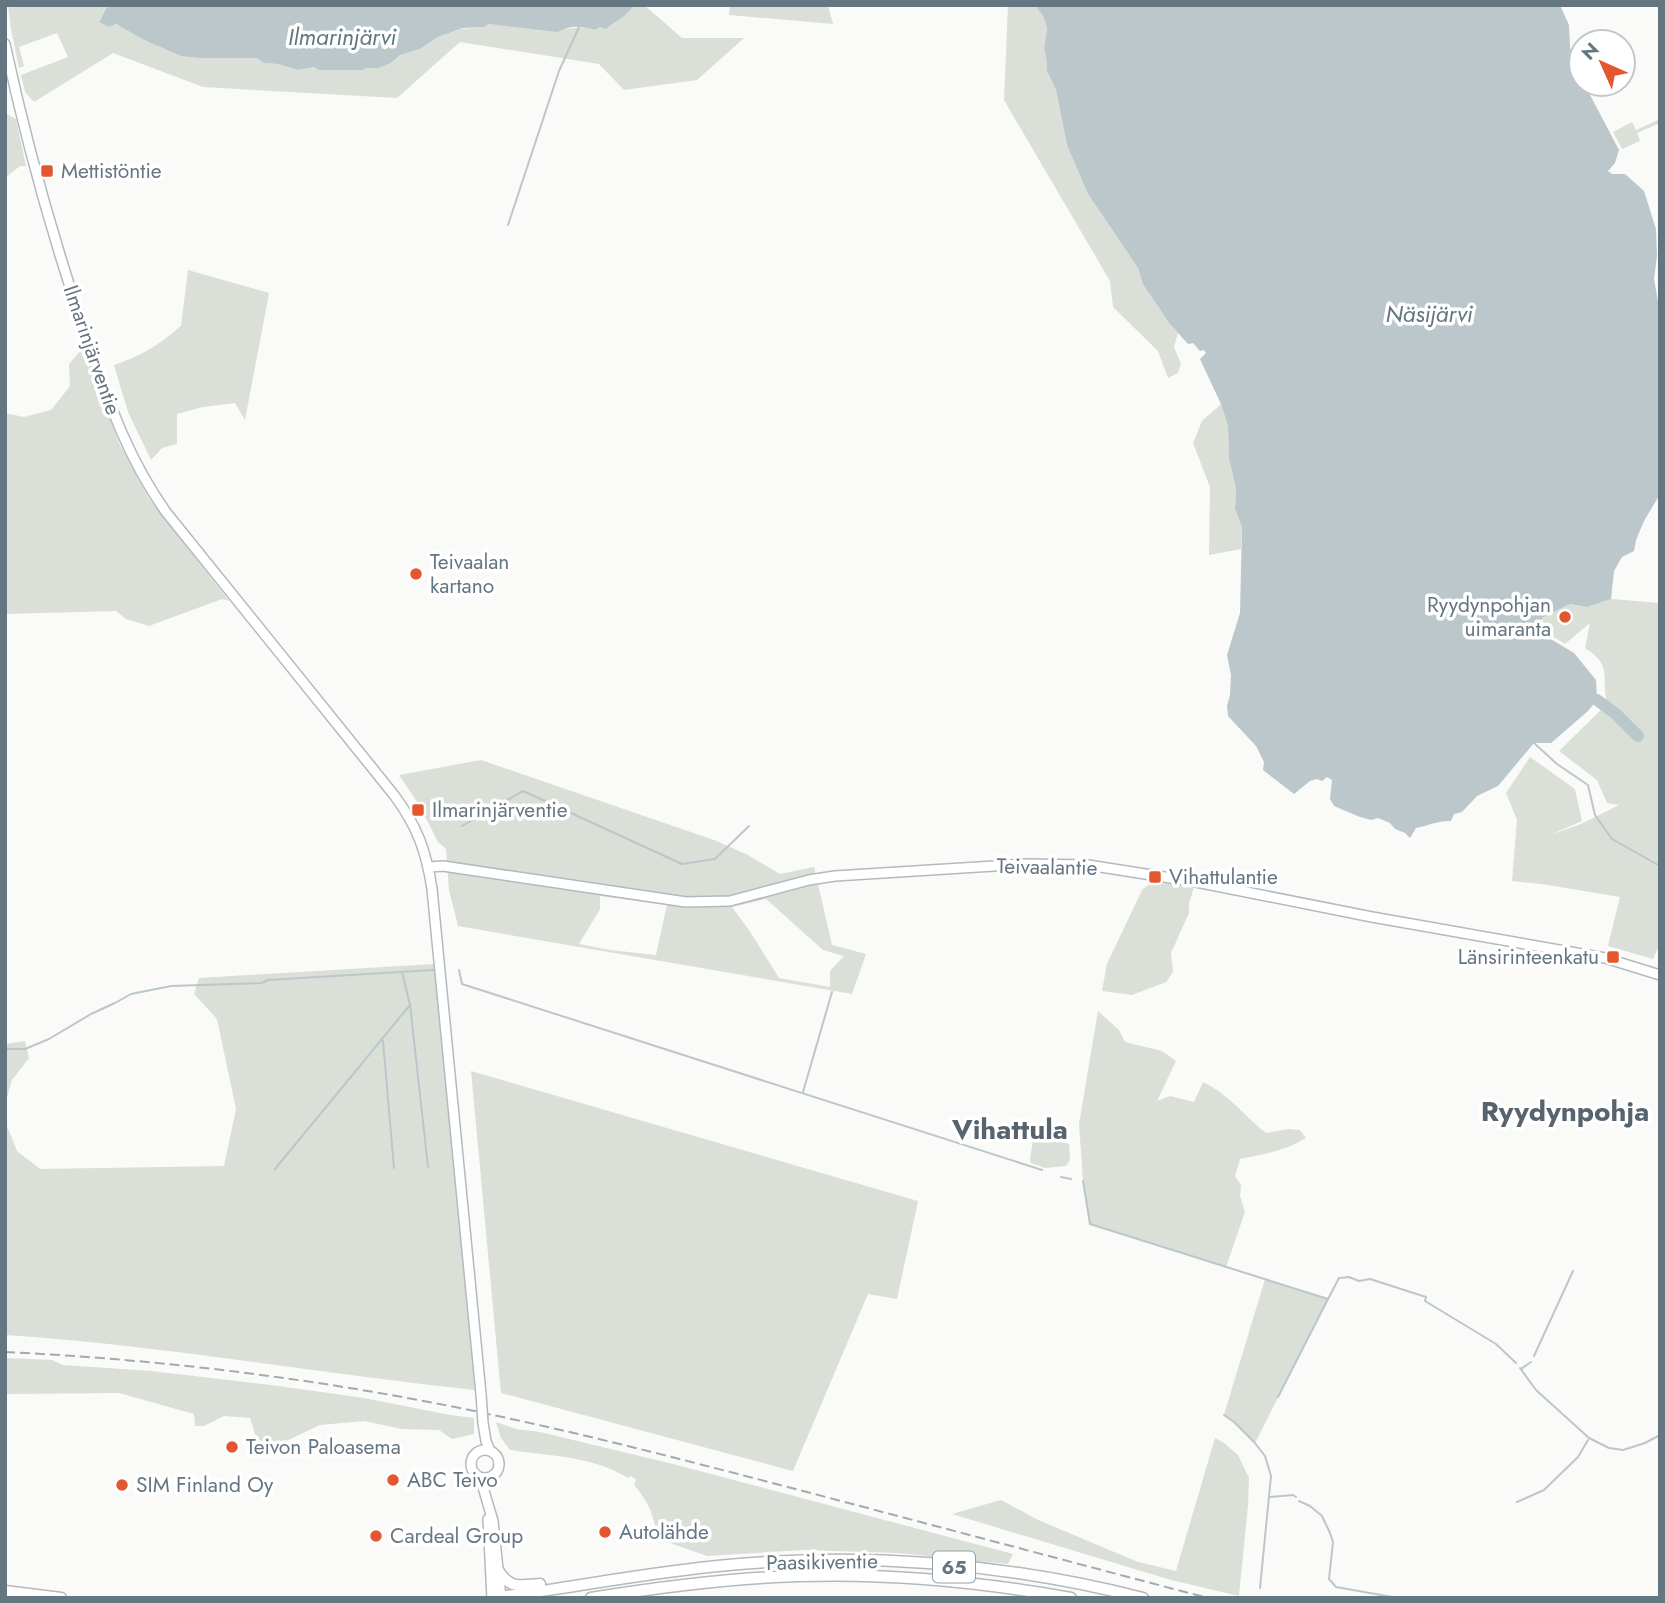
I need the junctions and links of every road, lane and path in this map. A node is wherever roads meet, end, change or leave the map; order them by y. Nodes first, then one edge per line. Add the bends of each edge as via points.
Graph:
1 (5, 44) edge
2 (429, 867) junction
3 (1660, 975) edge
4 (486, 1441) junction
5 (490, 1451) junction
6 (480, 1452) junction
7 (480, 1477) junction
8 (491, 1477) junction
9 (486, 1493) junction
10 (489, 1514) junction
11 (498, 1570) junction
12 (581, 1584) junction
13 (5, 1591) edge
14 (496, 1597) edge
15 (61, 1598) edge
16 (591, 1598) edge
17 (1071, 1598) edge
18 (1143, 1598) edge

1 - 2 main road, Ilmarinjärventie via 52,233 131,456 166,512 399,801
2 - 3 main road, Teivaalantie via 712,903 835,876 1025,864 1088,865 1604,957
2 - 4 main road, Ilmarinjärventie, bridge
4 - 5 main road, Ilmarinjärventie
4 - 6 main road
5 - 6 main road
5 - 8 main road via 499,1464
6 - 7 main road via 471,1465
7 - 8 main road
7 - 9 main road
8 - 9 main road
9 - 10 main road
10 - 11 main road
10 - 14 main road
11 - 12 highway via 514,1585 572,1580
11 - 14 main road
12 - 14 highway, Paasikiventie / 65
12 - 18 highway, Paasikiventie / 65 via 745,1563 887,1561 998,1570
13 - 15 highway
16 - 17 highway, Paasikiventie / 65 via 732,1579 835,1575 951,1581

